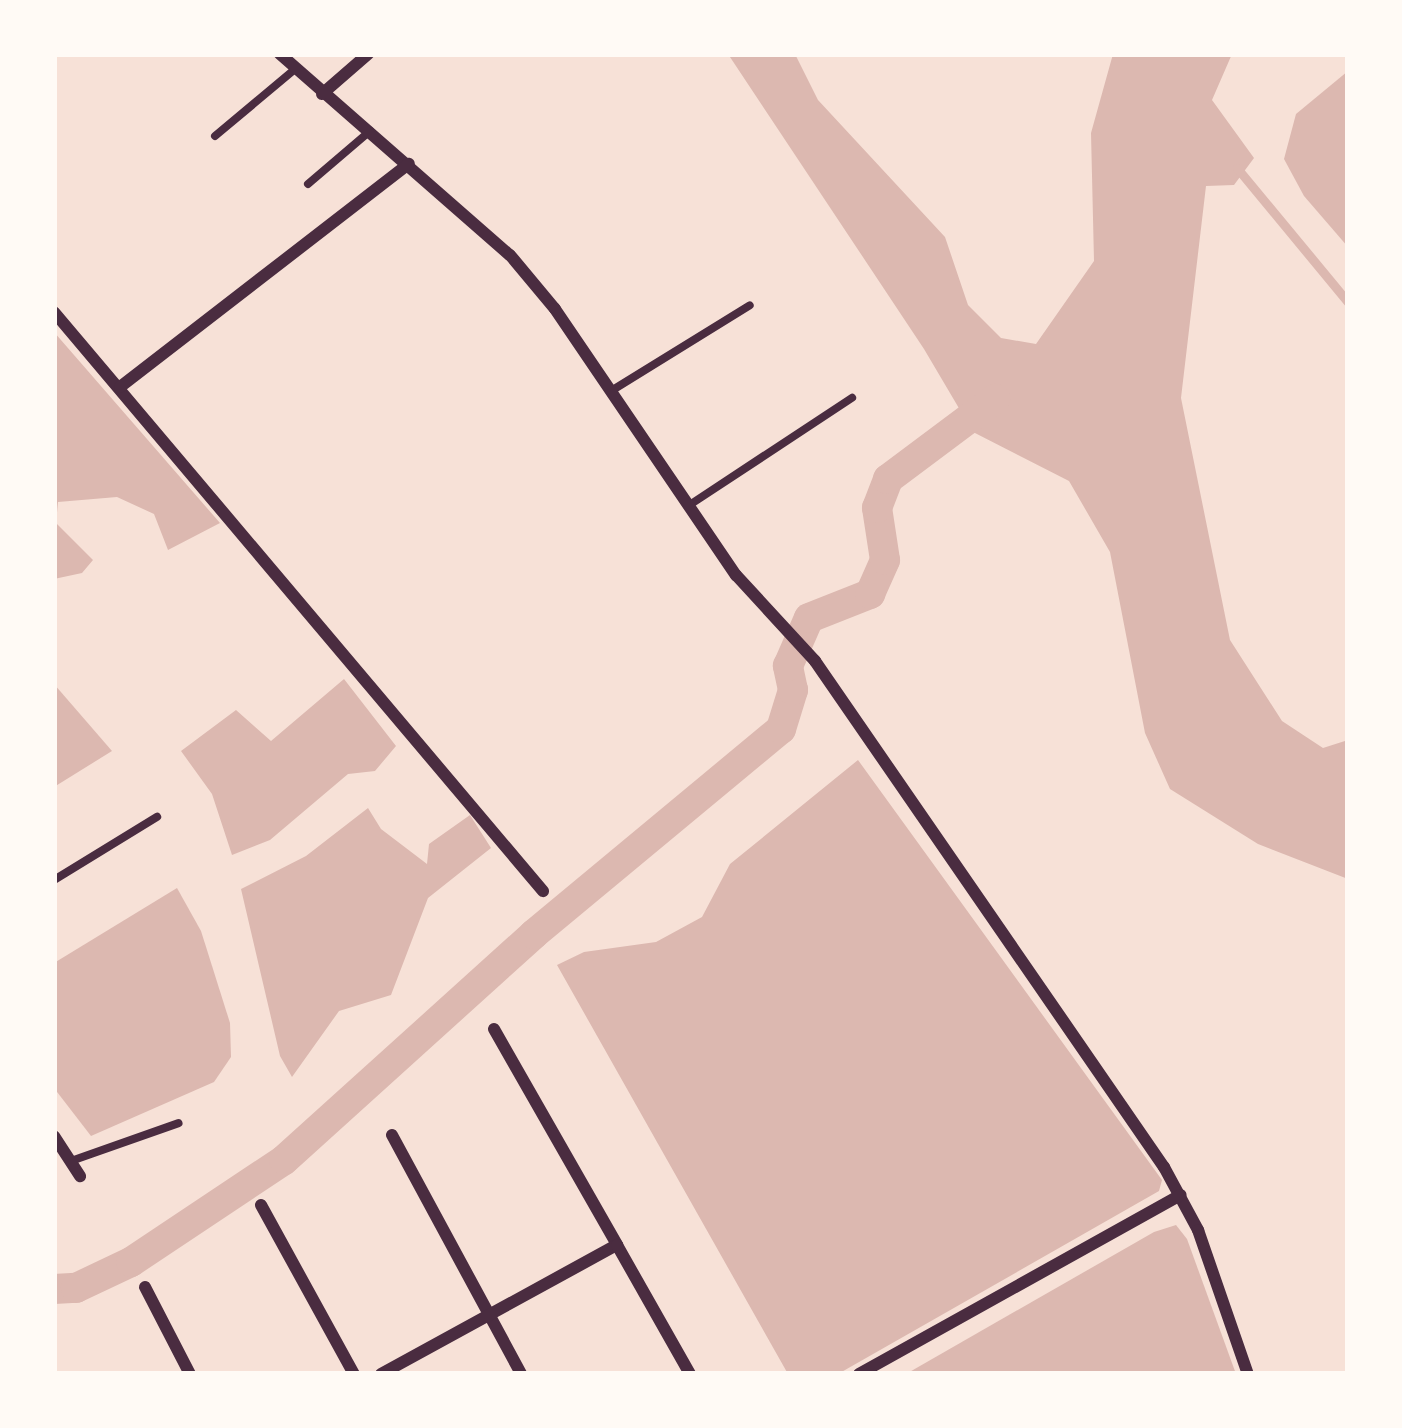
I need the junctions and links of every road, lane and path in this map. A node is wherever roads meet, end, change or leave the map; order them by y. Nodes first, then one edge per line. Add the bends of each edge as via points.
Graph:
1 (280, 54) edge
2 (368, 54) edge
3 (295, 69) junction
4 (322, 94) junction
5 (370, 131) junction
6 (215, 136) dead end
7 (409, 164) junction
8 (308, 184) dead end
9 (750, 305) dead end
10 (54, 312) edge
11 (120, 387) junction
12 (611, 391) junction
13 (852, 398) dead end
14 (691, 503) junction
15 (157, 817) dead end
16 (54, 880) edge
17 (543, 891) dead end
18 (494, 1029) dead end
19 (178, 1123) dead end
20 (392, 1135) dead end
21 (54, 1136) edge
22 (70, 1162) junction
23 (80, 1176) dead end
24 (1181, 1195) junction
25 (261, 1205) dead end
26 (617, 1245) junction
27 (145, 1287) dead end
28 (487, 1316) junction
29 (190, 1374) edge
30 (354, 1374) edge
31 (381, 1374) edge
32 (521, 1374) edge
33 (690, 1374) edge
34 (859, 1374) edge
35 (1248, 1374) edge

1 - 3 street
2 - 4 street
3 - 4 street
3 - 6 lane
4 - 5 street
5 - 7 street
5 - 8 lane
7 - 11 street
7 - 12 street via 510,255
9 - 12 lane
10 - 11 street
11 - 17 street
12 - 14 street
13 - 14 lane
14 - 24 street via 768,613 815,661
15 - 16 lane
18 - 26 street
19 - 22 lane
20 - 28 street
21 - 22 street
22 - 23 street
24 - 34 street
24 - 35 street
25 - 30 street
26 - 28 street
26 - 33 street
27 - 29 street
28 - 31 street
28 - 32 street

